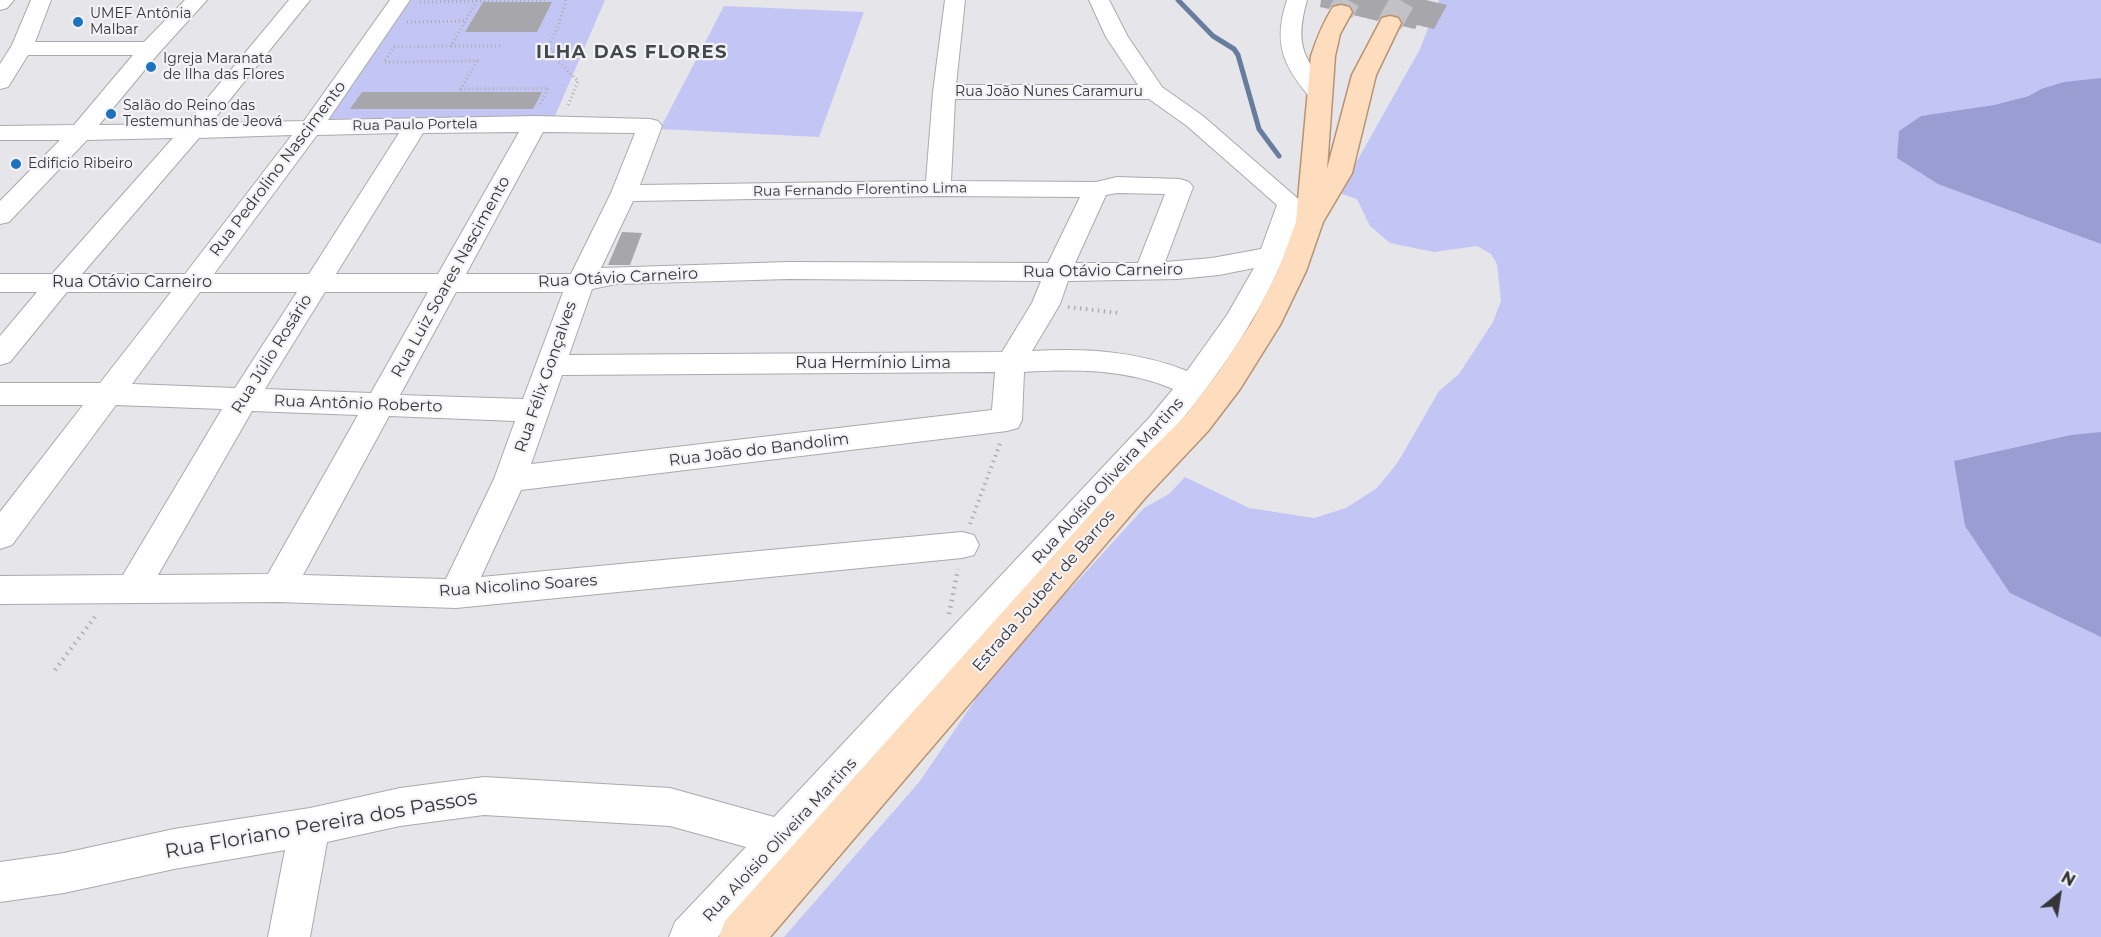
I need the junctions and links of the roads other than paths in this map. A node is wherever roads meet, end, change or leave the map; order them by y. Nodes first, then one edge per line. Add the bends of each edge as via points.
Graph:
1 (4, 0) edge
2 (41, 0) edge
3 (197, 0) edge
4 (300, 0) edge
5 (955, 0) edge
6 (1100, 0) edge
7 (1297, 0) edge
8 (409, 1) edge
9 (0, 4) edge
10 (1341, 12) tunnel mouth
11 (1390, 23) tunnel mouth
12 (21, 48) junction
13 (150, 49) junction
14 (0, 82) edge
15 (944, 92) junction
16 (1154, 92) junction
17 (1321, 96) junction
18 (536, 118) junction
19 (417, 124) junction
20 (312, 126) junction
21 (650, 126) joint
22 (194, 129) junction
23 (0, 133) edge
24 (80, 133) junction
25 (938, 188) junction
26 (1096, 190) junction
27 (624, 193) junction
28 (0, 216) edge
29 (1310, 222) junction
30 (1270, 258) junction
31 (1148, 272) junction
32 (1057, 273) junction
33 (61, 281) junction
34 (194, 282) junction
35 (0, 283) edge
36 (317, 283) junction
37 (448, 283) junction
38 (580, 283) junction
39 (0, 355) edge
40 (1010, 362) junction
41 (549, 365) junction
42 (1193, 385) junction
43 (0, 394) edge
44 (108, 394) junction
45 (243, 400) junction
46 (380, 405) junction
47 (535, 411) junction
48 (510, 479) junction
49 (0, 536) edge
50 (962, 545) dead end
51 (278, 588) junction
52 (124, 589) junction
53 (0, 590) edge
54 (456, 594) junction
55 (310, 827) junction
56 (800, 843) junction
57 (0, 882) edge
58 (289, 937) edge
59 (690, 937) edge
60 (741, 937) edge

1 - 9 street
2 - 12 street
3 - 13 street
4 - 22 street
5 - 15 street
6 - 16 street, Rua Aloísio Oliveira Martins via 1117,37
7 - 17 street via 1289,29 1292,50 1302,73
8 - 20 street, Rua Pedrolino Nascimento
10 - 17 main road, Estrada Joubert de Barros via 1326,45
11 - 29 main road, Estrada Joubert de Barros via 1364,75 1339,173
12 - 13 street
12 - 14 street
13 - 24 street
15 - 16 street, Rua João Nunes Caramuru
15 - 25 street
16 - 30 street, Rua Aloísio Oliveira Martins via 1195,121 1290,203
17 - 29 main road, Estrada Joubert de Barros
18 - 19 street, Rua Paulo Portela
18 - 21 street, Rua Paulo Portela
18 - 37 street, Rua Luiz Soares Nascimento
19 - 20 street, Rua Paulo Portela
19 - 36 street, Rua Júlio Rosário
20 - 22 street, Rua Paulo Portela
20 - 34 street, Rua Pedrolino Nascimento
21 - 27 street, Rua Félix Gonçalves
22 - 24 street, Rua Paulo Portela
22 - 33 street
23 - 24 street, Rua Paulo Portela
24 - 28 street
25 - 26 street, Rua Fernando Florentino Lima
25 - 27 street, Rua Fernando Florentino Lima
26 - 31 street, Rua Fernando Florentino Lima via 1117,185 1180,187
26 - 32 street
27 - 38 street, Rua Félix Gonçalves
29 - 56 main road, Estrada Joubert de Barros via 1265,326 1208,409
30 - 31 street, Rua Otávio Carneiro
30 - 42 street, Rua Aloísio Oliveira Martins via 1241,314
31 - 32 street, Rua Otávio Carneiro
32 - 38 street, Rua Otávio Carneiro via 779,269 611,275
32 - 40 street via 1046,304
33 - 34 street, Rua Otávio Carneiro
33 - 35 street, Rua Otávio Carneiro
33 - 39 street
34 - 36 street, Rua Otávio Carneiro
34 - 44 street, Rua Pedrolino Nascimento
36 - 37 street, Rua Otávio Carneiro
36 - 45 street, Rua Júlio Rosário
37 - 38 street, Rua Otávio Carneiro
37 - 46 street, Rua Luiz Soares Nascimento
38 - 41 street, Rua Félix Gonçalves
40 - 41 street, Rua Hermínio Lima
40 - 42 street, Rua Hermínio Lima via 1069,359 1116,363 1156,370
40 - 48 street, Rua João do Bandolim via 1007,420
41 - 47 street, Rua Félix Gonçalves
42 - 56 street, Rua Aloísio Oliveira Martins
43 - 44 street, Rua Antônio Roberto
44 - 45 street, Rua Antônio Roberto
44 - 49 street, Rua Pedrolino Nascimento
45 - 46 street, Rua Antônio Roberto
45 - 52 street, Rua Júlio Rosário
46 - 47 street, Rua Antônio Roberto
46 - 51 street, Rua Luiz Soares Nascimento
47 - 48 street, Rua Félix Gonçalves
48 - 54 street, Rua Félix Gonçalves
50 - 54 street, Rua Nicolino Soares
51 - 52 street, Rua Nicolino Soares
51 - 54 street, Rua Nicolino Soares
52 - 53 street, Rua Nicolino Soares
55 - 56 street, Rua Floriano Pereira dos Passos via 400,807 484,796 670,807
55 - 57 street, Rua Floriano Pereira dos Passos
55 - 58 street
56 - 59 street, Rua Aloísio Oliveira Martins
56 - 60 main road, Estrada Joubert de Barros

